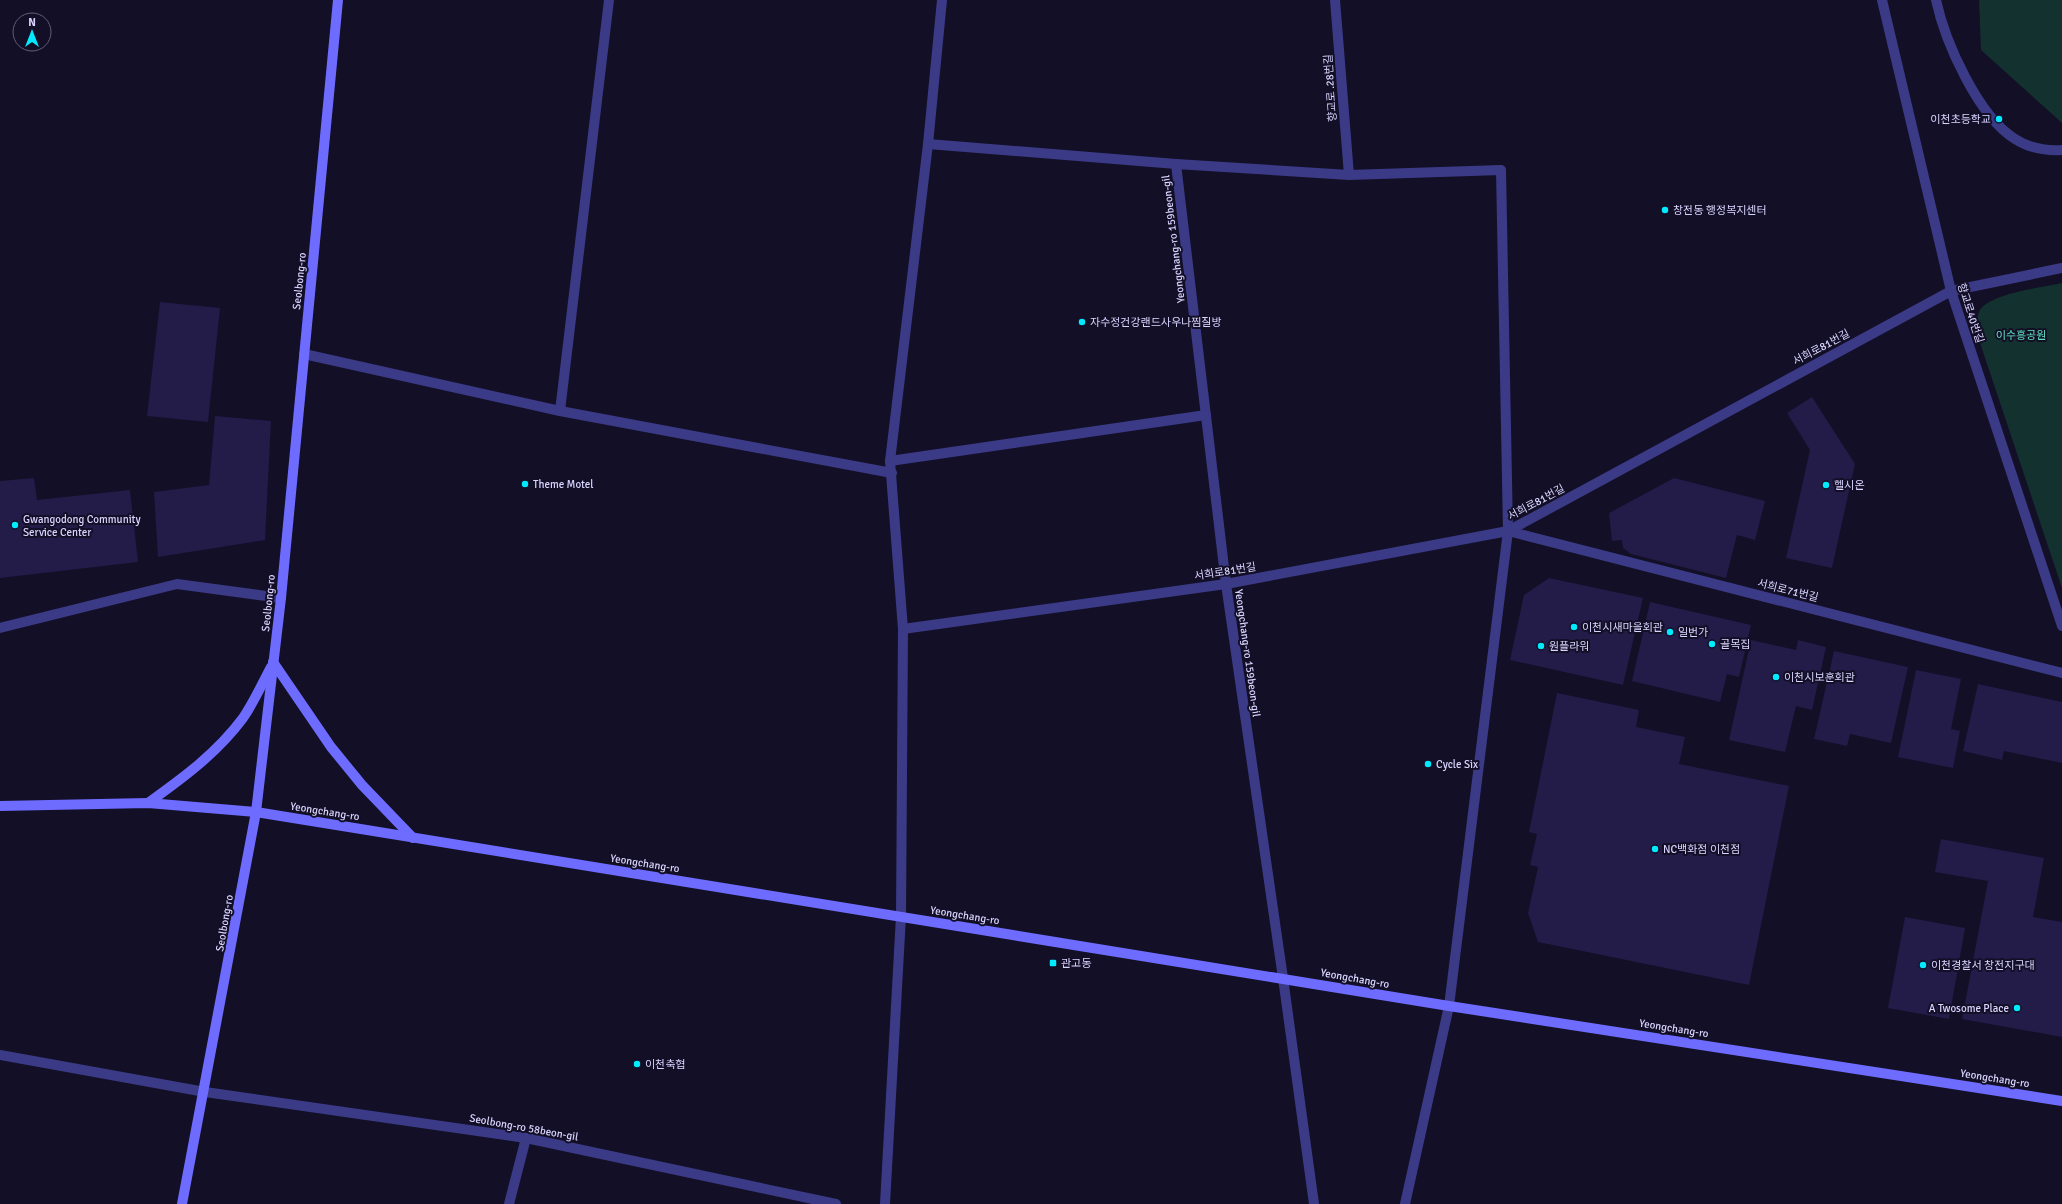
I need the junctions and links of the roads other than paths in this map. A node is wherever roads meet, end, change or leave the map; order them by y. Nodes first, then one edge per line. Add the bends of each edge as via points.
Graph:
1 (338, 0) edge
2 (609, 0) edge
3 (942, 0) edge
4 (1335, 0) edge
5 (1882, 0) edge
6 (1936, 0) edge
7 (928, 144) junction
8 (2062, 150) edge
9 (1176, 164) junction
10 (1349, 175) junction
11 (2062, 268) edge
12 (1951, 290) junction
13 (304, 354) junction
14 (560, 411) junction
15 (1206, 415) junction
16 (890, 461) junction
17 (892, 473) junction
18 (1508, 531) junction
19 (1226, 584) junction
20 (280, 598) junction
21 (2062, 626) edge
22 (0, 628) edge
23 (904, 629) junction
24 (274, 662) junction
25 (2062, 673) edge
26 (148, 803) junction
27 (0, 806) edge
28 (256, 812) junction
29 (413, 838) junction
30 (901, 916) junction
31 (1283, 978) junction
32 (1449, 1006) junction
33 (0, 1055) edge
34 (205, 1092) junction
35 (2062, 1101) edge
36 (526, 1138) junction
37 (182, 1204) edge
38 (510, 1204) edge
39 (836, 1204) edge
40 (885, 1204) edge
41 (1314, 1204) edge
42 (1405, 1204) edge

1 - 13 street, Seolbong-ro
2 - 14 street
3 - 7 street
4 - 10 street, 향교로 .28번길
5 - 12 street, 향교로40번길
6 - 8 street via 1950,45 1972,89 2001,129 2028,146 2050,151
7 - 9 street
7 - 16 street
9 - 10 street
9 - 15 street, Yeongchang-ro 159beon-gil
10 - 18 street via 1501,170
11 - 12 street, 서희로81번길
12 - 18 street, 서희로81번길
12 - 21 street, 향교로40번길
13 - 14 street
13 - 20 street, Seolbong-ro
14 - 17 street
15 - 16 street
15 - 19 street, Yeongchang-ro 159beon-gil
16 - 17 street
17 - 23 street
18 - 19 street, 서희로81번길
18 - 25 street, 서희로71번길
18 - 32 street
19 - 23 street, 서희로81번길
19 - 31 street, Yeongchang-ro 159beon-gil
20 - 22 street via 178,584
20 - 24 street, Seolbong-ro
23 - 30 street
24 - 26 street via 243,718 216,749 187,776
24 - 28 street, Seolbong-ro
24 - 29 street via 331,747 362,785
26 - 27 street, Yeongchang-ro
26 - 28 street, Yeongchang-ro
28 - 29 street, Yeongchang-ro
28 - 34 street, Seolbong-ro
29 - 30 street, Yeongchang-ro
30 - 31 street, Yeongchang-ro
30 - 40 street
31 - 32 street, Yeongchang-ro
31 - 41 street
32 - 35 street, Yeongchang-ro
32 - 42 street
33 - 34 street, Seolbong-ro 58beon-gil
34 - 36 street, Seolbong-ro 58beon-gil
34 - 37 street, Seolbong-ro
36 - 38 street
36 - 39 street, Seolbong-ro 58beon-gil

